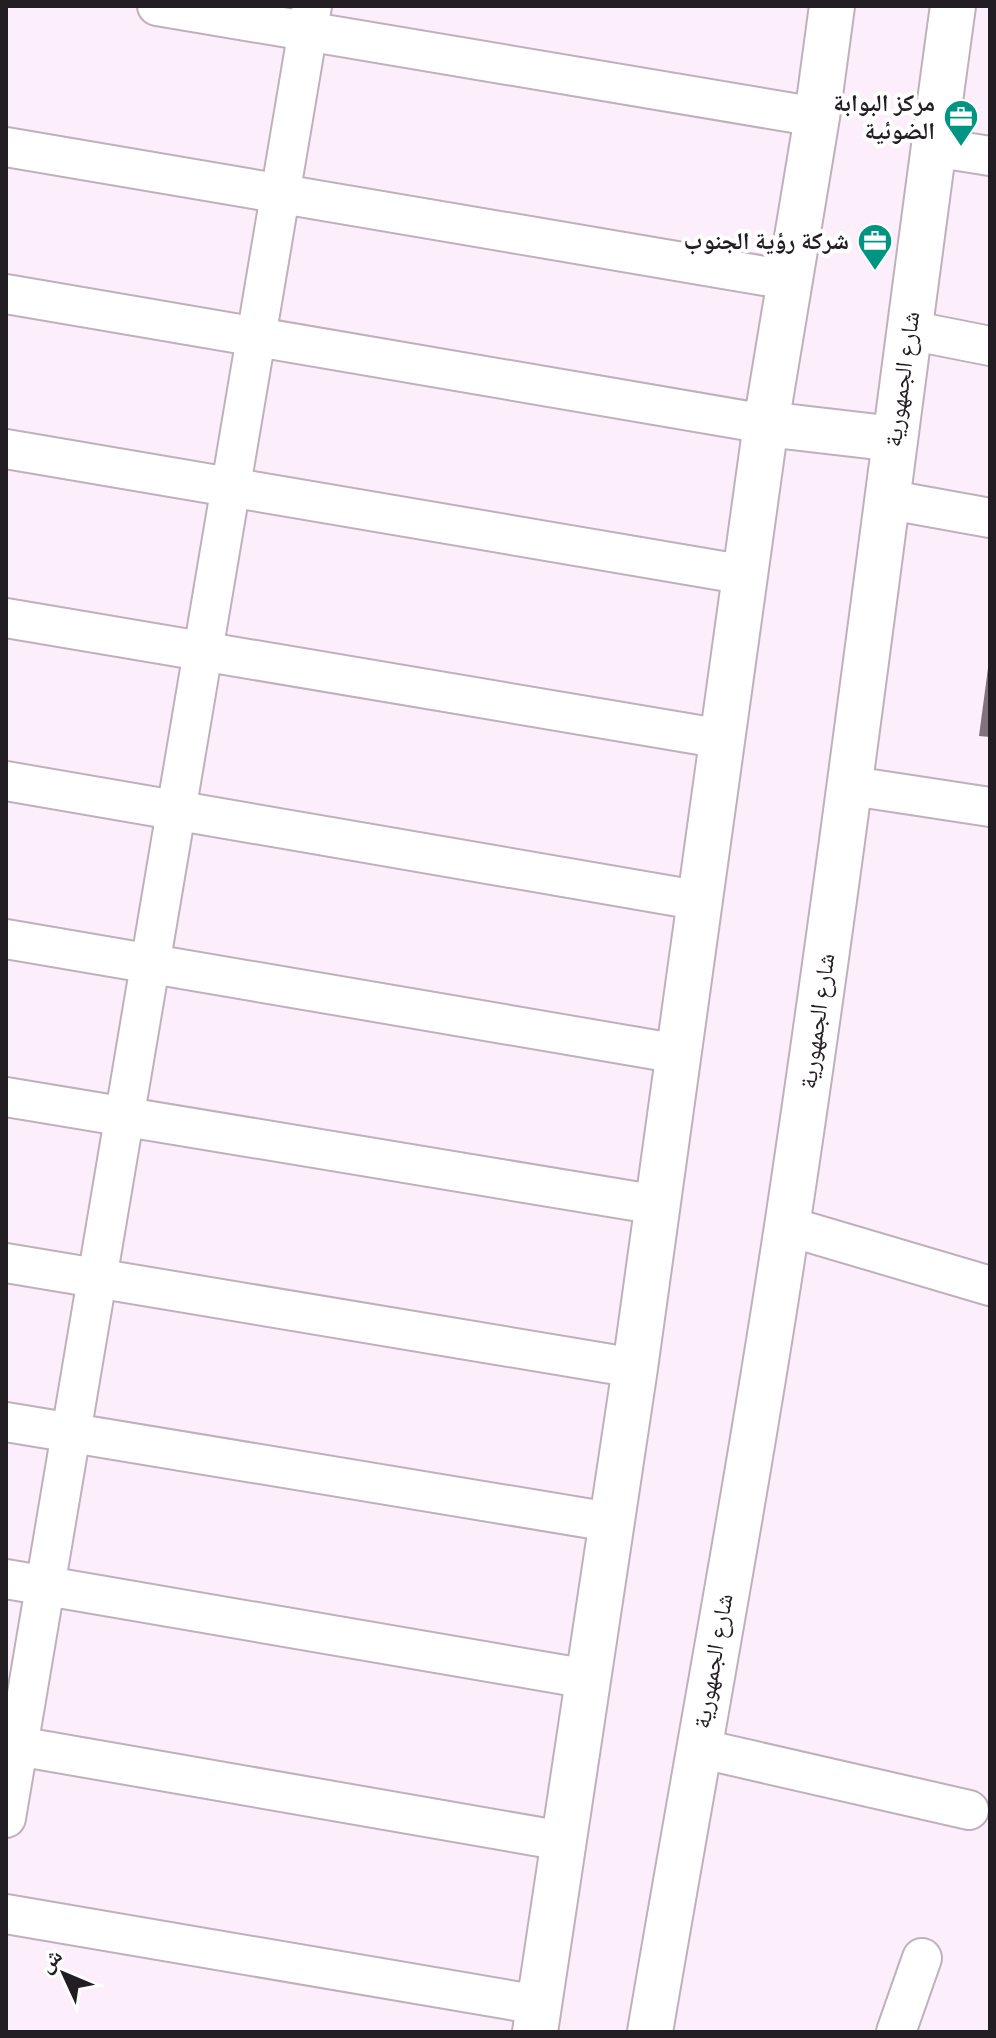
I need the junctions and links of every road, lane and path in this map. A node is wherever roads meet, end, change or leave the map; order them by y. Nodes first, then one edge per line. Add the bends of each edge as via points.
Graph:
1 (157, 6) edge
2 (832, 6) edge
3 (953, 6) edge
4 (310, 19) edge
5 (817, 117) junction
6 (6, 147) edge
7 (933, 147) junction
8 (990, 156) edge
9 (281, 194) junction
10 (788, 280) junction
11 (6, 294) edge
12 (909, 330) junction
13 (256, 337) junction
14 (990, 346) edge
15 (766, 424) junction
16 (895, 439) junction
17 (6, 449) edge
18 (231, 487) junction
19 (885, 499) junction
20 (990, 518) edge
21 (746, 575) junction
22 (6, 618) edge
23 (203, 651) junction
24 (723, 739) junction
25 (6, 781) edge
26 (852, 786) junction
27 (990, 807) edge
28 (176, 810) junction
29 (702, 901) junction
30 (6, 939) edge
31 (150, 964) junction
32 (679, 1054) junction
33 (6, 1097) edge
34 (125, 1117) junction
35 (658, 1205) junction
36 (787, 1226) junction
37 (6, 1263) edge
38 (97, 1278) junction
39 (990, 1286) edge
40 (635, 1368) junction
41 (6, 1422) edge
42 (71, 1433) junction
43 (610, 1522) junction
44 (6, 1579) edge
45 (45, 1586) junction
46 (588, 1679) junction
47 (12, 1745) edge
48 (698, 1748) junction
49 (969, 1810) dead end
50 (6, 1818) edge
51 (563, 1841) junction
52 (6, 1914) edge
53 (922, 1958) dead end
54 (537, 2019) edge
55 (650, 2032) edge
56 (896, 2032) edge

1 - 4 street
2 - 5 main road
3 - 7 main road, شارع الجمهورية
4 - 5 street
4 - 9 street
5 - 10 main road
6 - 9 street
7 - 8 street
7 - 12 main road, شارع الجمهورية
9 - 10 street
9 - 13 street
10 - 15 main road
11 - 13 street
12 - 14 street
12 - 16 main road, شارع الجمهورية
13 - 15 street
13 - 18 street
15 - 16 main road
15 - 21 main road
16 - 19 main road, شارع الجمهورية
17 - 18 street
18 - 21 street
18 - 23 street
19 - 20 street
19 - 26 main road, شارع الجمهورية
21 - 24 main road
22 - 23 street
23 - 24 street
23 - 28 street
24 - 29 main road
25 - 28 street
26 - 27 street
26 - 36 main road, شارع الجمهورية
28 - 29 street
28 - 31 street
29 - 32 main road
30 - 31 street
31 - 32 street
31 - 34 street
32 - 35 main road
33 - 34 street
34 - 35 street
34 - 38 street
35 - 40 main road
36 - 39 street
36 - 48 main road, شارع الجمهورية
37 - 38 street
38 - 40 street
38 - 42 street
40 - 43 main road
41 - 42 street
42 - 43 street
42 - 45 street
43 - 46 main road
44 - 45 street
45 - 46 street
45 - 47 street
46 - 51 main road
47 - 50 street
47 - 51 street
48 - 49 street
48 - 55 main road, شارع الجمهورية
51 - 54 main road
52 - 54 street
53 - 56 street

